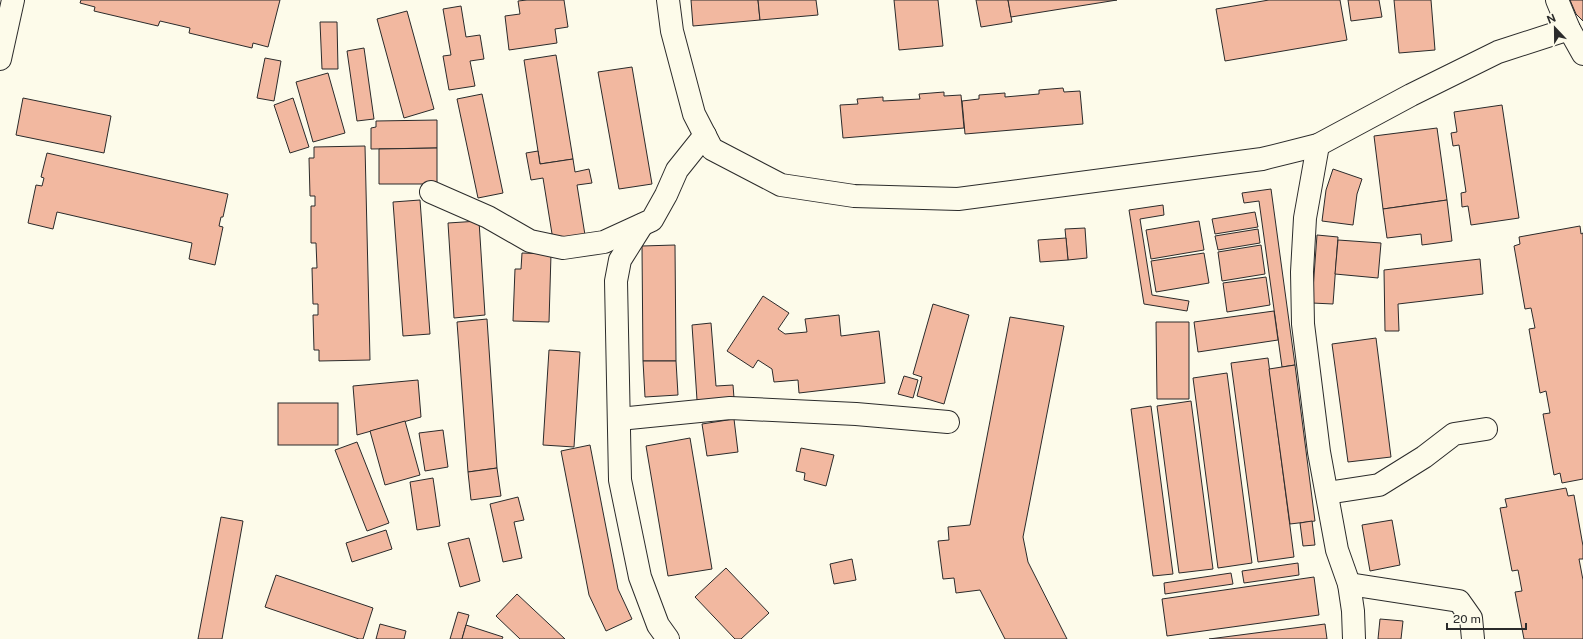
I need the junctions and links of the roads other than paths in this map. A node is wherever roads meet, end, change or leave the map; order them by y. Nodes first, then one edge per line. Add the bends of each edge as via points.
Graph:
1 (13, 0) edge
2 (668, 0) edge
3 (1557, 0) edge
4 (1569, 29) junction
5 (1583, 54) edge
6 (0, 59) edge
7 (705, 135) junction
8 (1318, 145) junction
9 (431, 192) dead end
10 (642, 225) junction
11 (619, 419) junction
12 (948, 422) dead end
13 (1486, 429) dead end
14 (1327, 493) junction
15 (1349, 584) junction
16 (668, 639) edge
17 (1354, 639) edge
18 (1473, 639) edge

1 - 6 street
2 - 7 street via 672,31 694,114
3 - 4 street
4 - 5 street
4 - 8 street via 1498,52
7 - 8 street via 712,149 781,186 854,196 958,199 1262,160
7 - 10 street via 677,170 652,220
8 - 14 street via 1305,218 1303,324 1319,452
9 - 10 street via 488,216 530,241 563,248 604,242
10 - 11 street via 620,260 616,281
11 - 12 street via 730,408 856,414
11 - 16 street via 620,480 640,577 658,625
13 - 14 street via 1454,434 1424,457 1379,485
14 - 15 street via 1337,550
15 - 17 street
15 - 18 street via 1459,601 1470,618

